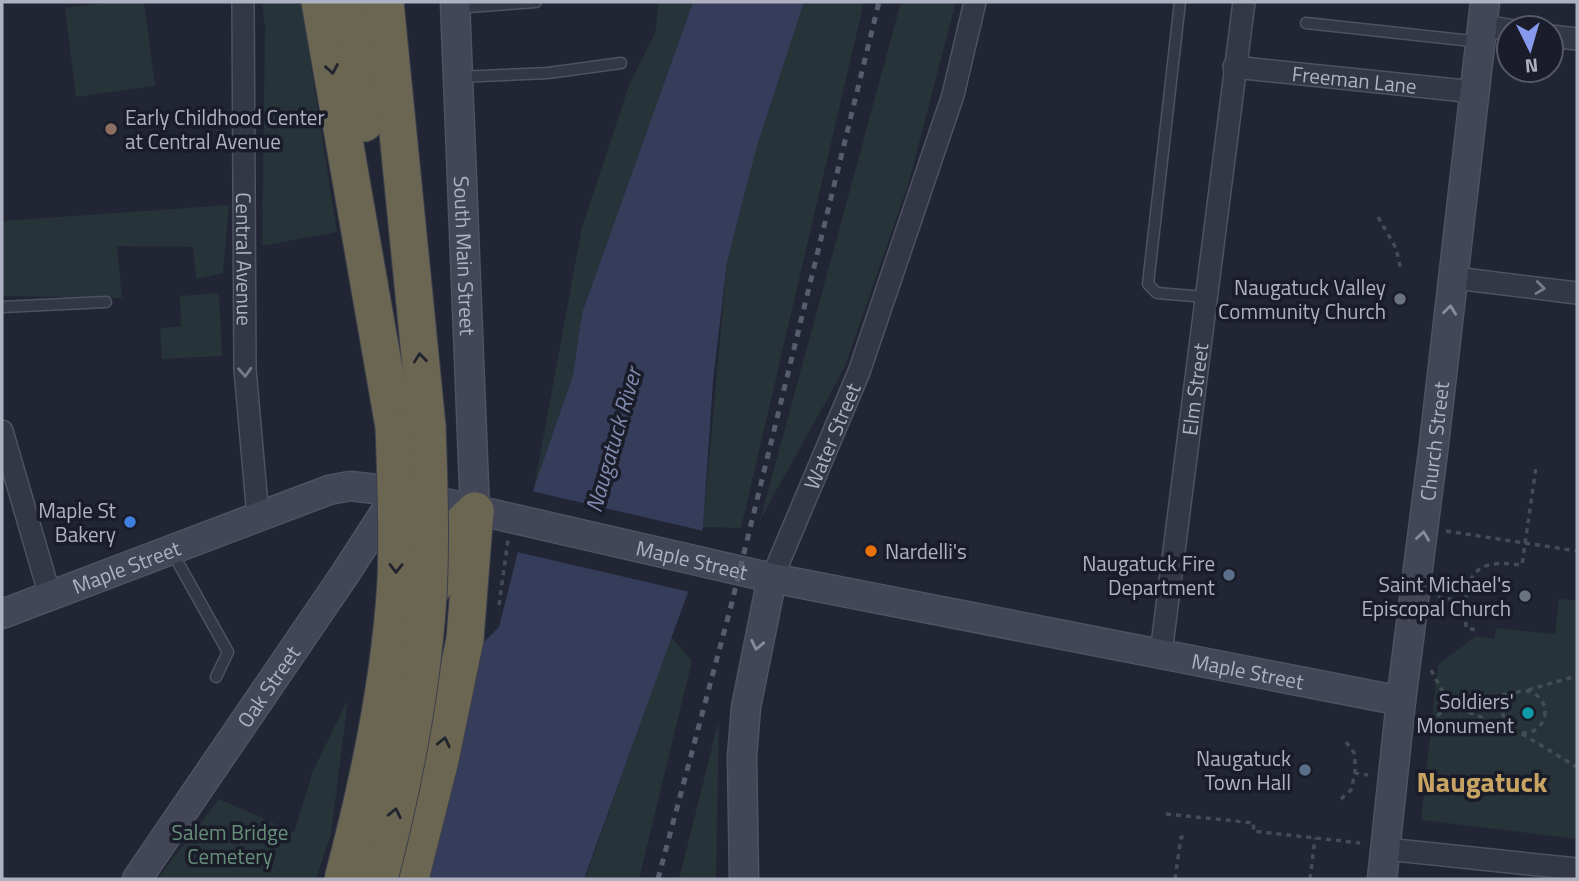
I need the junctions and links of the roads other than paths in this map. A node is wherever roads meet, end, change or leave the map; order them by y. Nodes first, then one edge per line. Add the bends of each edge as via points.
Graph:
1 (243, 2) edge
2 (320, 2) edge
3 (377, 2) edge
4 (536, 2) edge
5 (975, 2) edge
6 (1180, 2) edge
7 (1244, 2) edge
8 (455, 5) edge
9 (1306, 23) dead end
10 (1490, 25) edge
11 (621, 63) dead end
12 (1234, 67) junction
13 (458, 77) junction
14 (1475, 92) junction
15 (1455, 278) junction
16 (1577, 293) edge
17 (1205, 297) junction
18 (106, 302) dead end
19 (2, 307) edge
20 (410, 426) junction
21 (2, 430) edge
22 (393, 491) junction
23 (475, 511) junction
24 (258, 517) junction
25 (171, 550) junction
26 (772, 578) junction
27 (50, 596) junction
28 (2, 614) edge
29 (1161, 653) junction
30 (216, 677) dead end
31 (1401, 701) junction
32 (1373, 846) junction
33 (1577, 869) edge
34 (137, 879) edge
35 (334, 879) edge
36 (343, 879) edge
37 (379, 879) edge
38 (410, 879) edge
39 (744, 879) edge
40 (1382, 879) edge

1 -> 24 street, Central Avenue via 245,369
2 -> 20 highway
3 - 20 highway
4 - 8 lane
5 - 26 street, Water Street via 953,95 859,372
6 - 17 lane via 1148,284 1157,293
7 - 12 street, Elm Street
8 - 13 street, South Main Street
9 - 10 lane
10 - 14 street, Church Street
11 - 13 lane via 548,73
12 - 14 street, Freeman Lane
12 - 17 street, Elm Street
13 - 23 street, South Main Street
14 - 15 street, Church Street
15 -> 16 street
31 -> 15 street, Church Street
17 - 29 street, Elm Street
18 - 19 lane
20 -> 36 highway, bridge via 388,660 374,750
37 -> 20 highway, bridge via 408,754 428,597 430,518
21 - 27 street
22 - 23 street, Maple Street
22 - 24 street, Maple Street via 338,488
22 - 34 street, Oak Street via 385,512 345,574
23 - 26 street, Maple Street
23 - 35 highway via 444,546 399,719
38 -> 23 highway via 465,639
24 - 25 street, Maple Street
25 - 27 street, Maple Street
25 - 30 lane via 228,652
26 - 29 street, Maple Street
26 -> 39 street, Water Street via 746,707
27 - 28 street, Maple Street
29 - 31 street, Maple Street
31 - 32 street, Church Street
32 - 33 street
32 - 40 street, Church Street

